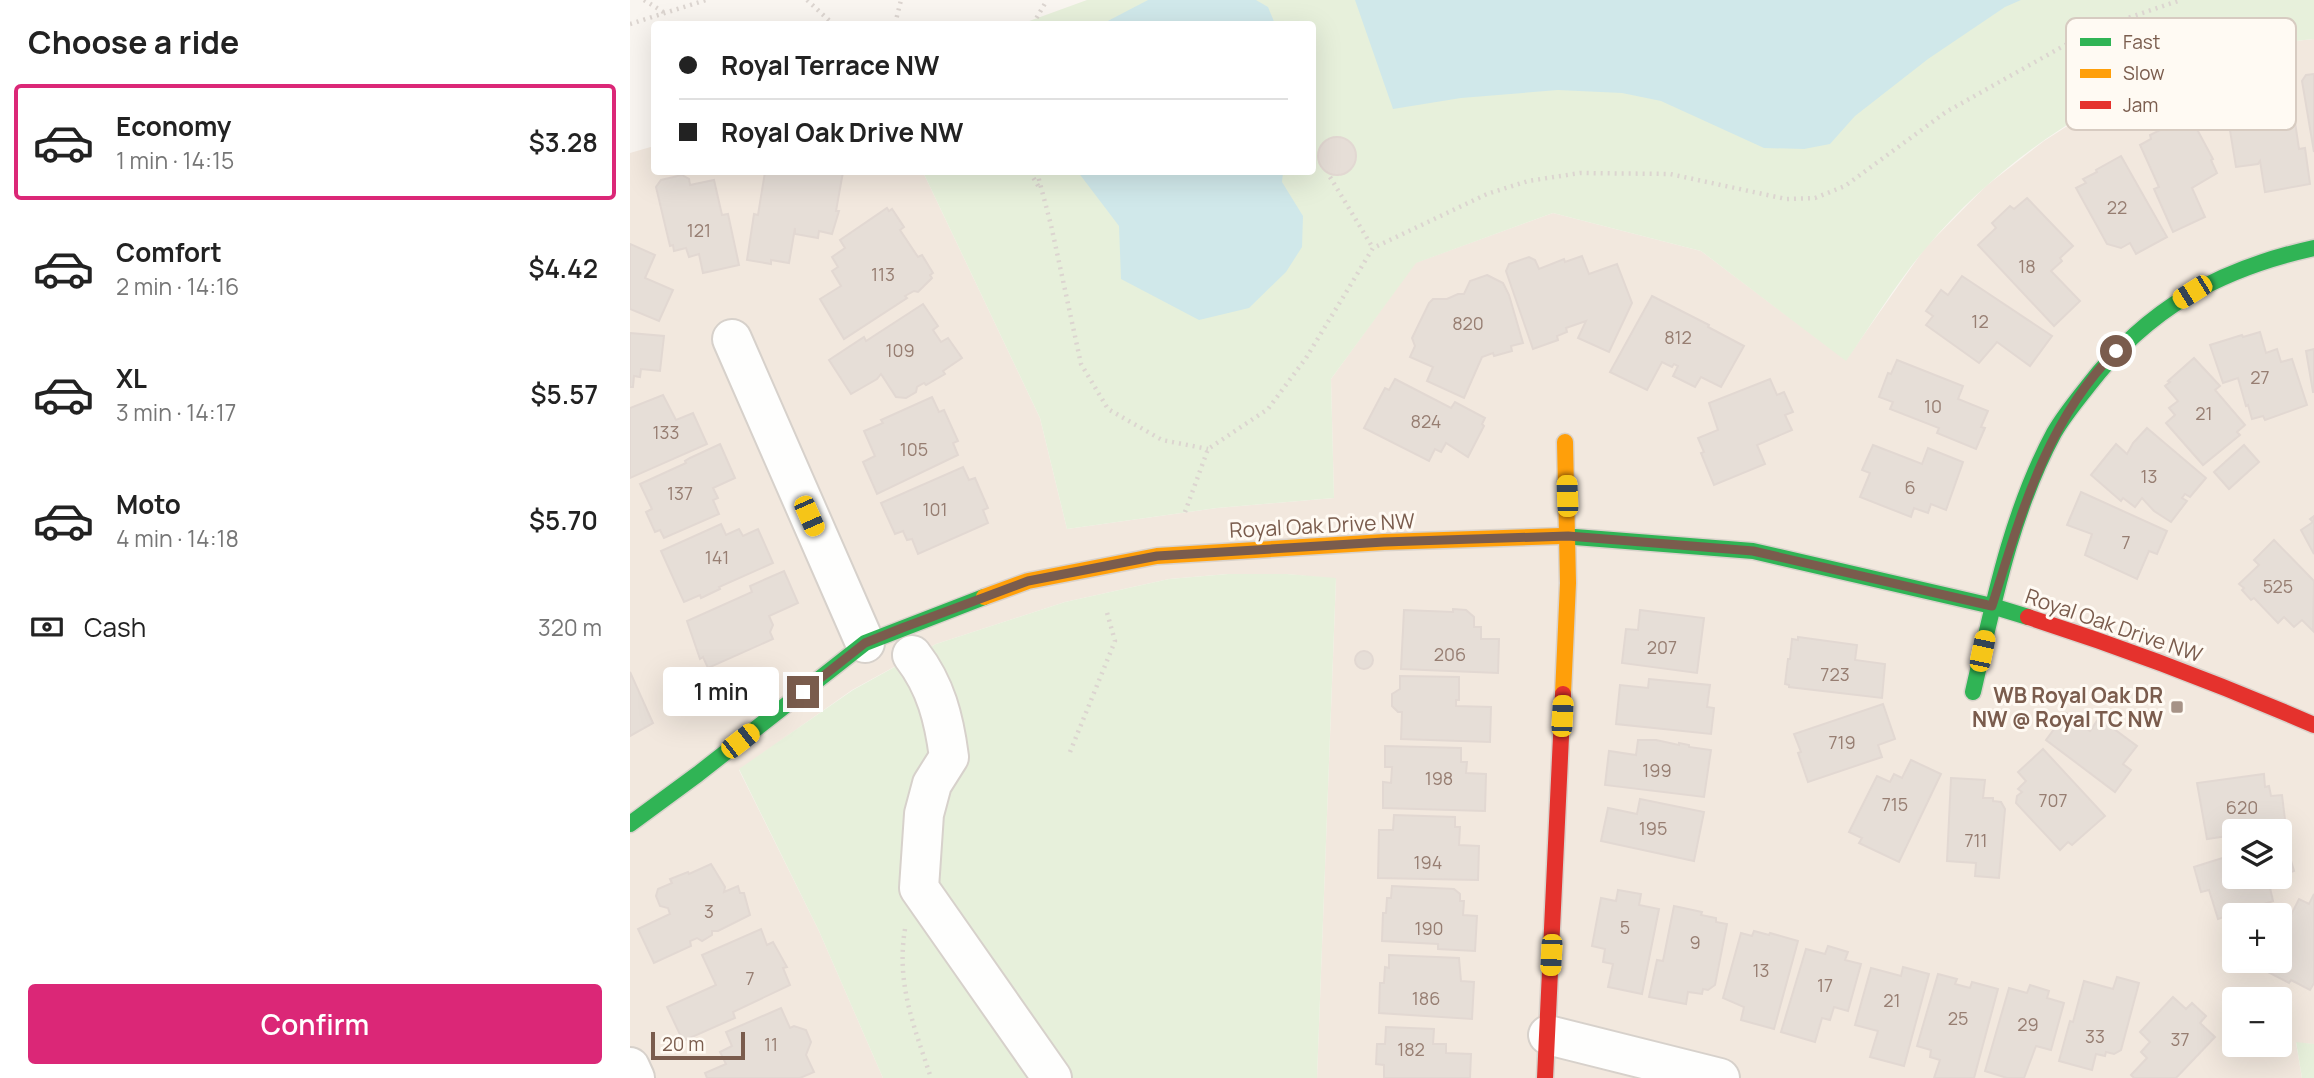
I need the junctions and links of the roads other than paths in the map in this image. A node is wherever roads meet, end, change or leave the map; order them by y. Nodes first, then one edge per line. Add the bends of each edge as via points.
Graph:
1 (2314, 248) edge
2 (732, 339) dead end
3 (1565, 442) dead end
4 (1568, 536) junction
5 (1992, 606) junction
6 (865, 643) junction
7 (912, 655) dead end
8 (1973, 692) dead end
9 (2314, 725) edge
10 (630, 824) edge
11 (1548, 1035) junction
12 (630, 1067) edge
13 (635, 1078) edge
14 (1052, 1078) edge
15 (1545, 1078) edge
16 (1720, 1078) edge

1 - 5 street via 2277,255 2215,278 2147,321 2101,366 2055,432 2026,498
2 - 6 street
3 - 4 street
4 - 5 street, Royal Oak Drive NW via 1753,551
4 - 6 street, Royal Oak Drive NW via 1157,556 1028,581
4 - 11 street
5 - 8 street
5 - 9 street, Royal Oak Drive NW via 2107,642
6 - 10 street, Royal Oak Drive NW
7 - 14 street via 940,705 949,757 932,784 924,814 919,888
11 - 15 street
11 - 16 street
12 - 13 street

